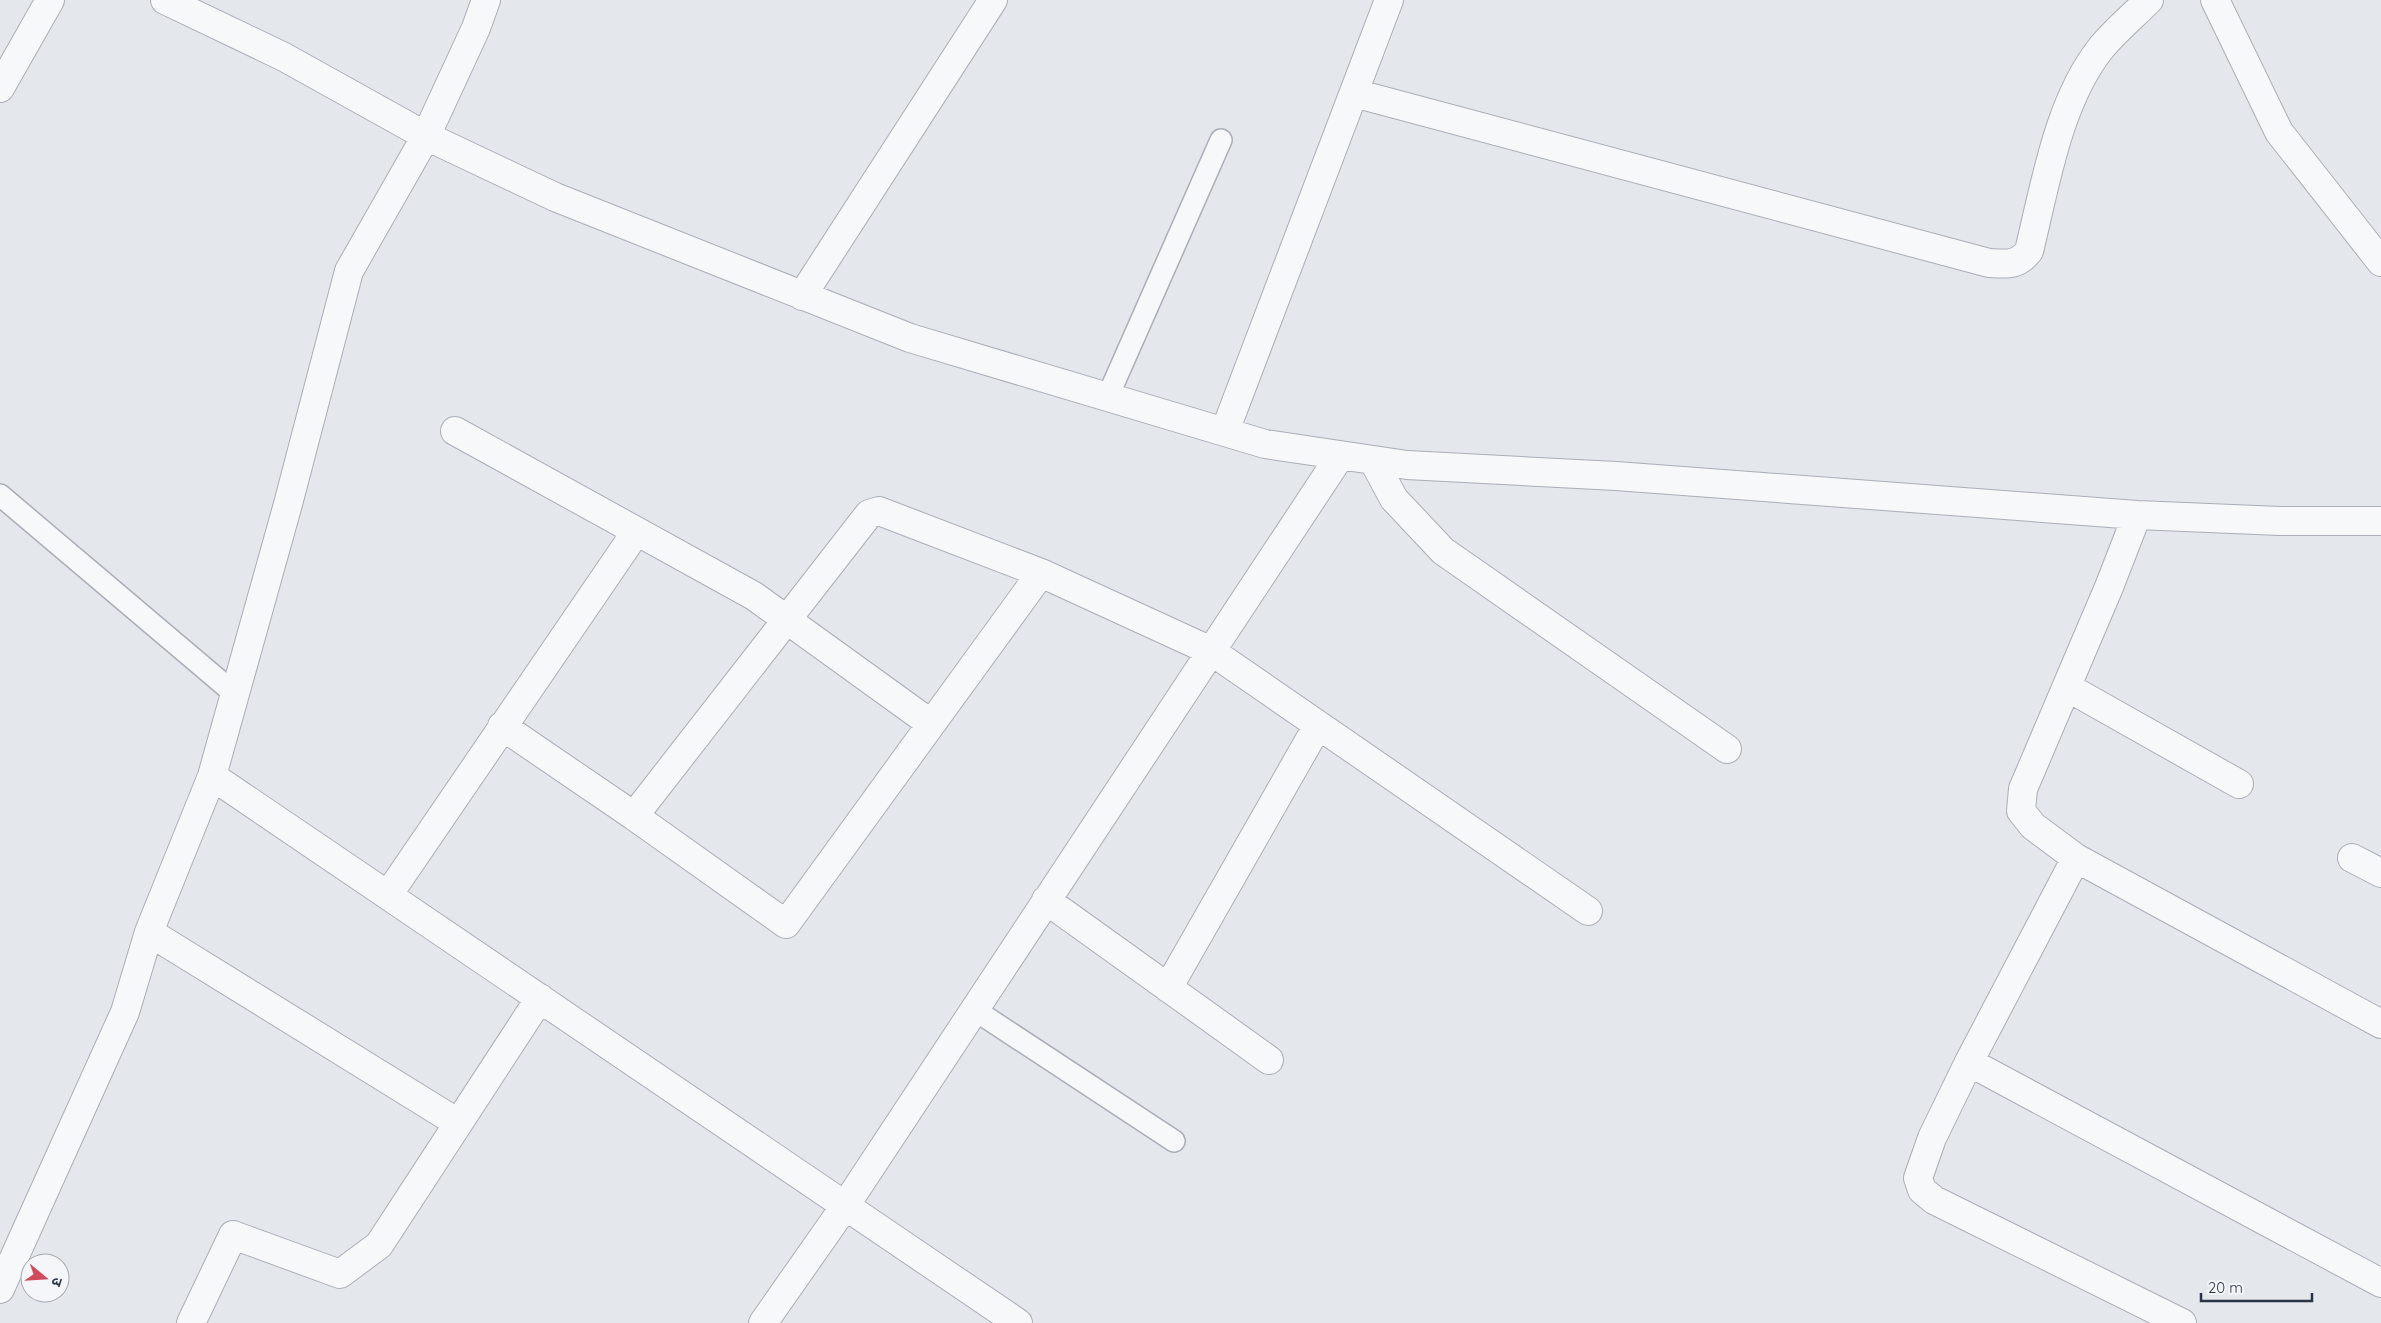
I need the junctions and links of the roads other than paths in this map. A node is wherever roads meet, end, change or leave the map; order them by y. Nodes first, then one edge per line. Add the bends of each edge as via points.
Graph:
1 (50, 0) edge
2 (165, 0) edge
3 (486, 0) edge
4 (993, 0) edge
5 (1389, 0) edge
6 (2149, 0) edge
7 (2216, 0) edge
8 (0, 88) edge
9 (1354, 93) junction
10 (426, 136) junction
11 (1222, 140) dead end
12 (2381, 262) edge
13 (802, 296) junction
14 (1108, 396) junction
15 (455, 431) dead end
16 (1225, 431) junction
17 (1340, 456) junction
18 (1373, 460) junction
19 (0, 495) edge
20 (2136, 515) junction
21 (2381, 521) edge
22 (636, 532) junction
23 (1041, 573) junction
24 (788, 620) junction
25 (1211, 651) junction
26 (2067, 687) junction
27 (235, 694) junction
28 (930, 723) junction
29 (1318, 724) junction
30 (502, 726) junction
31 (1727, 749) dead end
32 (212, 776) junction
33 (2239, 784) dead end
34 (634, 816) junction
35 (2076, 858) junction
36 (2352, 858) dead end
37 (2381, 873) edge
38 (388, 895) junction
39 (1046, 900) junction
40 (1588, 911) dead end
41 (150, 932) junction
42 (1168, 988) junction
43 (540, 998) junction
44 (975, 1010) junction
45 (2381, 1024) edge
46 (1269, 1060) dead end
47 (1969, 1062) junction
48 (458, 1123) junction
49 (1174, 1141) dead end
50 (846, 1206) junction
51 (2381, 1283) edge
52 (0, 1287) edge
53 (191, 1323) edge
54 (763, 1323) edge
55 (1018, 1323) edge
56 (2182, 1323) edge

1 - 8 street
2 - 10 street via 284,57
3 - 10 street
4 - 13 street
5 - 9 street
6 - 9 street via 2101,47 2089,64 2056,143 2029,251 2022,260 2011,265 1980,260
7 - 12 street via 2279,132
9 - 16 street
10 - 13 street via 555,198
10 - 27 street via 349,271
11 - 14 lane
13 - 14 street via 910,338
14 - 16 street
15 - 22 street
16 - 17 street via 1265,444
17 - 18 street
17 - 25 street
18 - 20 street
18 - 31 street via 1394,499 1443,551
19 - 27 lane
20 - 21 street
20 - 26 street
22 - 24 street via 754,596
22 - 30 street
23 - 24 street via 880,511 869,514 862,521
23 - 25 street
23 - 28 street
24 - 28 street
24 - 34 street
25 - 29 street
25 - 39 street
26 - 33 street
26 - 35 street via 2024,789 2021,811 2034,826
27 - 32 street
28 - 34 street via 786,924
29 - 40 street
29 - 42 street
30 - 34 street
30 - 38 street
32 - 38 street
32 - 41 street
35 - 45 street
35 - 47 street
36 - 37 street
38 - 43 street
39 - 42 street
39 - 44 street
41 - 48 street
41 - 52 street via 126,1012
42 - 46 street
43 - 48 street
43 - 50 street
44 - 49 lane
44 - 50 street
47 - 51 street
47 - 56 street via 1932,1138 1918,1178 1922,1190 1934,1200
48 - 53 street via 379,1245 340,1274 233,1235
50 - 54 street
50 - 55 street

